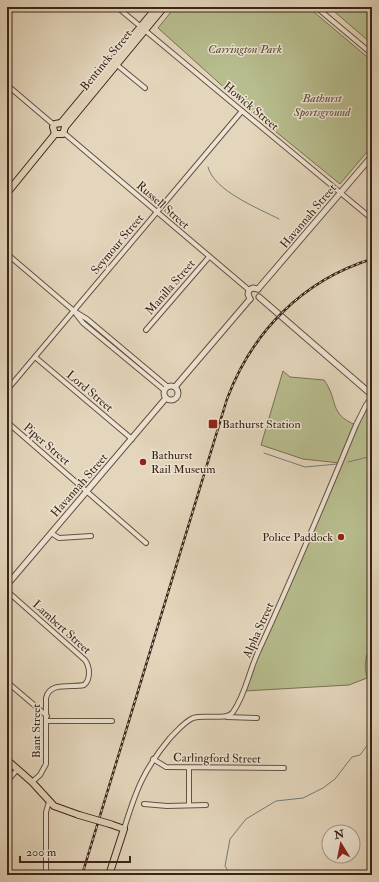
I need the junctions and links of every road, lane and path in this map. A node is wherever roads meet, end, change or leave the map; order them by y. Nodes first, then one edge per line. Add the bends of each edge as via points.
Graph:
1 (117, 7) edge
2 (157, 7) edge
3 (164, 7) edge
4 (316, 7) edge
5 (142, 28) junction
6 (372, 54) edge
7 (117, 64) junction
8 (7, 85) edge
9 (145, 88) dead end
10 (242, 111) junction
11 (54, 125) junction
12 (63, 128) junction
13 (55, 134) junction
14 (372, 156) edge
15 (7, 193) edge
16 (340, 193) junction
17 (156, 212) junction
18 (372, 220) edge
19 (7, 254) edge
20 (209, 257) junction
21 (258, 289) junction
22 (249, 290) junction
23 (258, 297) junction
24 (250, 299) junction
25 (74, 311) junction
26 (146, 330) dead end
27 (104, 334) junction
28 (101, 338) junction
29 (34, 357) junction
30 (142, 365) junction
31 (138, 370) junction
32 (175, 387) junction
33 (166, 388) junction
34 (7, 390) edge
35 (372, 396) edge
36 (166, 398) junction
37 (7, 422) edge
38 (132, 439) junction
39 (87, 491) junction
40 (52, 533) junction
41 (91, 536) dead end
42 (146, 543) dead end
43 (7, 585) edge
44 (7, 591) edge
45 (7, 682) edge
46 (86, 684) joint
47 (47, 716) junction
48 (226, 717) junction
49 (257, 718) dead end
50 (47, 721) junction
51 (112, 721) dead end
52 (152, 759) junction
53 (7, 760) edge
54 (189, 768) junction
55 (284, 768) dead end
56 (18, 769) junction
57 (7, 781) edge
58 (32, 782) junction
59 (49, 802) junction
60 (144, 804) dead end
61 (190, 804) junction
62 (206, 805) dead end
63 (124, 829) junction
64 (46, 875) edge
65 (108, 875) edge

1 - 5 street, Howick Street
2 - 5 main road, Bentinck Street
3 - 5 main road, Bentinck Street
4 - 6 street
5 - 7 main road, Bentinck Street
5 - 10 street, Howick Street
5 - 12 main road, Bentinck Street
7 - 9 street
7 - 12 main road, Bentinck Street
8 - 11 street
10 - 16 street, Howick Street
10 - 17 street, Seymour Street
11 - 12 main road
11 - 13 main road
12 - 13 main road via 59,136
12 - 17 street, Russell Street
13 - 15 main road
14 - 16 street, Havannah Street
16 - 18 street, Howick Street
16 - 21 street, Havannah Street
17 - 20 street, Russell Street
17 - 25 street, Seymour Street
19 - 25 street
20 - 22 street, Russell Street
20 - 26 street, Manilla Street
21 - 22 street
21 - 23 street
22 - 24 street
23 - 24 street
23 - 35 street
24 - 32 street
25 - 27 street
25 - 28 street via 83,323
25 - 29 street, Seymour Street
27 - 28 street
27 - 30 street
28 - 31 street
29 - 34 street, Seymour Street
29 - 38 street, Lord Street
30 - 31 street
30 - 33 street
31 - 33 street
32 - 33 street
32 - 36 street via 178,393 176,397 171,400
33 - 36 street
35 - 48 street, Alpha Street via 358,421 302,557 256,656 244,691 232,714
36 - 38 street, Havannah Street
37 - 39 street, Piper Street
38 - 39 street, Havannah Street
39 - 40 street, Havannah Street
39 - 42 street, Piper Street
40 - 41 street via 59,538
40 - 43 street, Havannah Street
44 - 46 street, Lambert Street via 85,660 89,674
45 - 47 street
46 - 47 street, Bant Street via 50,690 46,698
47 - 50 street, Bant Street
48 - 49 street
48 - 52 street via 192,718
50 - 51 street
50 - 58 street, Bant Street via 46,766
52 - 54 street, Carlingford Street via 166,767
52 - 63 street via 132,801
53 - 56 main road
54 - 55 street, Carlingford Street
54 - 61 street
56 - 57 street
56 - 58 main road
58 - 59 main road
59 - 63 main road, bridge via 61,809
59 - 64 street via 46,812
60 - 61 street
61 - 62 street
63 - 65 main road

